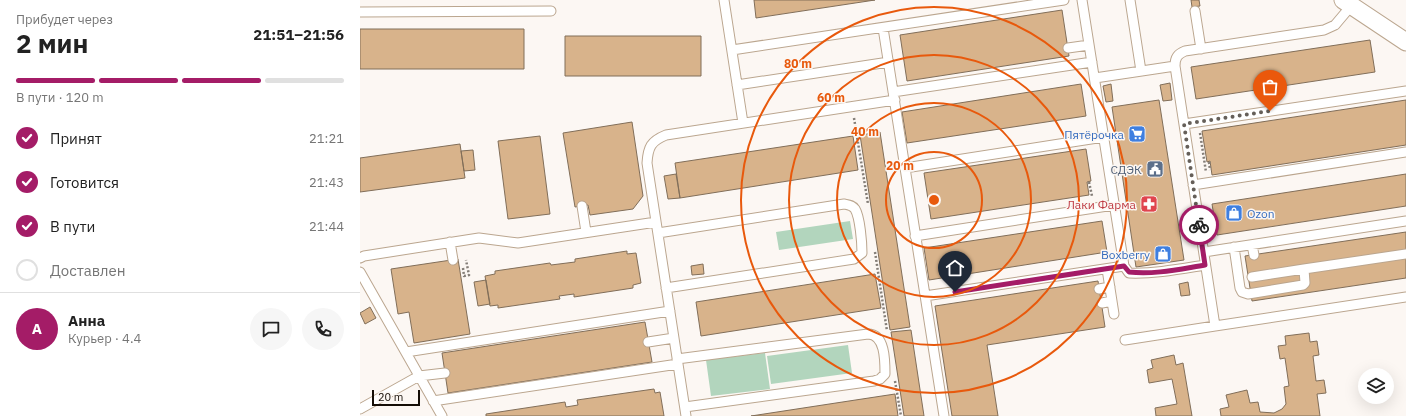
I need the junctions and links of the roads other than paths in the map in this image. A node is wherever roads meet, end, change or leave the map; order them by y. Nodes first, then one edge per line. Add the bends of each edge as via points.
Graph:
1 (724, 0) edge
2 (1064, 0) edge
3 (1082, 0) edge
4 (1130, 0) edge
5 (1053, 2) junction
6 (1347, 3) edge
7 (551, 11) dead end
8 (1055, 11) dead end
9 (1195, 11) dead end
10 (360, 12) edge
11 (883, 28) junction
12 (1406, 42) edge
13 (1089, 44) junction
14 (1068, 48) dead end
15 (1201, 49) junction
16 (732, 50) junction
17 (889, 62) junction
18 (1092, 62) junction
19 (1175, 66) junction
20 (1141, 71) junction
21 (1094, 78) junction
22 (737, 85) junction
23 (1406, 91) edge
24 (894, 96) junction
25 (743, 123) junction
26 (1184, 124) junction
27 (1104, 137) junction
28 (1406, 152) edge
29 (905, 168) junction
30 (1193, 185) junction
31 (1114, 205) junction
32 (582, 206) dead end
33 (1406, 221) edge
34 (656, 222) junction
35 (586, 232) junction
36 (658, 233) junction
37 (915, 236) junction
38 (450, 242) junction
39 (1252, 244) junction
40 (1234, 247) junction
41 (1204, 252) junction
42 (1406, 254) edge
43 (1254, 255) dead end
44 (360, 258) edge
45 (453, 260) dead end
46 (1205, 265) junction
47 (1124, 266) junction
48 (1107, 269) junction
49 (1304, 269) junction
50 (360, 272) edge
51 (1252, 277) dead end
52 (1110, 287) junction
53 (666, 288) junction
54 (1099, 289) dead end
55 (925, 296) junction
56 (1406, 297) edge
57 (1112, 301) junction
58 (1102, 303) dead end
59 (670, 312) junction
60 (1114, 314) dead end
61 (1215, 326) junction
62 (674, 338) junction
63 (1125, 340) dead end
64 (648, 342) dead end
65 (406, 352) junction
66 (678, 362) junction
67 (445, 373) dead end
68 (419, 376) junction
69 (433, 401) junction
70 (360, 409) edge
71 (685, 412) edge
72 (442, 416) edge
73 (944, 416) edge

1 - 16 lane
2 - 5 lane
3 - 13 lane
4 - 20 lane
5 - 8 lane
5 - 11 lane
6 - 12 street
6 - 15 lane via 1341,19 1330,28
7 - 10 lane
9 - 15 lane
11 - 16 lane
11 - 17 lane
13 - 14 lane
13 - 18 lane
15 - 19 lane via 1179,54 1175,59
16 - 22 lane
17 - 22 lane
17 - 24 lane
18 - 21 lane
18 - 24 lane
19 - 20 lane
19 - 26 lane
20 - 21 lane
21 - 27 lane
22 - 25 lane
23 - 26 lane via 1211,125
24 - 25 lane via 853,106
24 - 29 lane
25 - 34 lane via 666,135 655,140 648,148 647,163
26 - 30 lane
27 - 29 lane via 1078,146
27 - 31 lane
28 - 30 lane
29 - 37 lane
30 - 41 lane
31 - 37 lane
31 - 47 lane
32 - 35 lane
33 - 39 lane
34 - 35 lane
34 - 36 lane
35 - 38 lane via 518,243 479,238
36 - 53 lane
36 - 53 lane via 844,204 854,208 861,240 862,253 854,259
37 - 55 lane
38 - 44 lane
38 - 45 lane
39 - 40 lane
39 - 43 lane
40 - 41 lane
40 - 49 lane via 1240,288 1244,294 1303,285
41 - 46 lane
42 - 49 lane
46 - 47 lane via 1150,274 1129,272
46 - 61 lane
47 - 48 lane
48 - 52 lane
48 - 55 lane
49 - 51 lane
50 - 65 lane
52 - 54 lane
52 - 57 lane
53 - 59 lane
55 - 73 lane
56 - 61 lane
57 - 58 lane
57 - 60 lane
59 - 62 lane
59 - 65 lane
61 - 63 lane
62 - 64 lane
62 - 66 lane
65 - 68 lane
66 - 69 lane
66 - 71 lane
66 - 71 lane via 868,334 874,334 882,344 885,374 880,379
67 - 68 lane
68 - 69 lane
68 - 70 lane
69 - 72 lane

